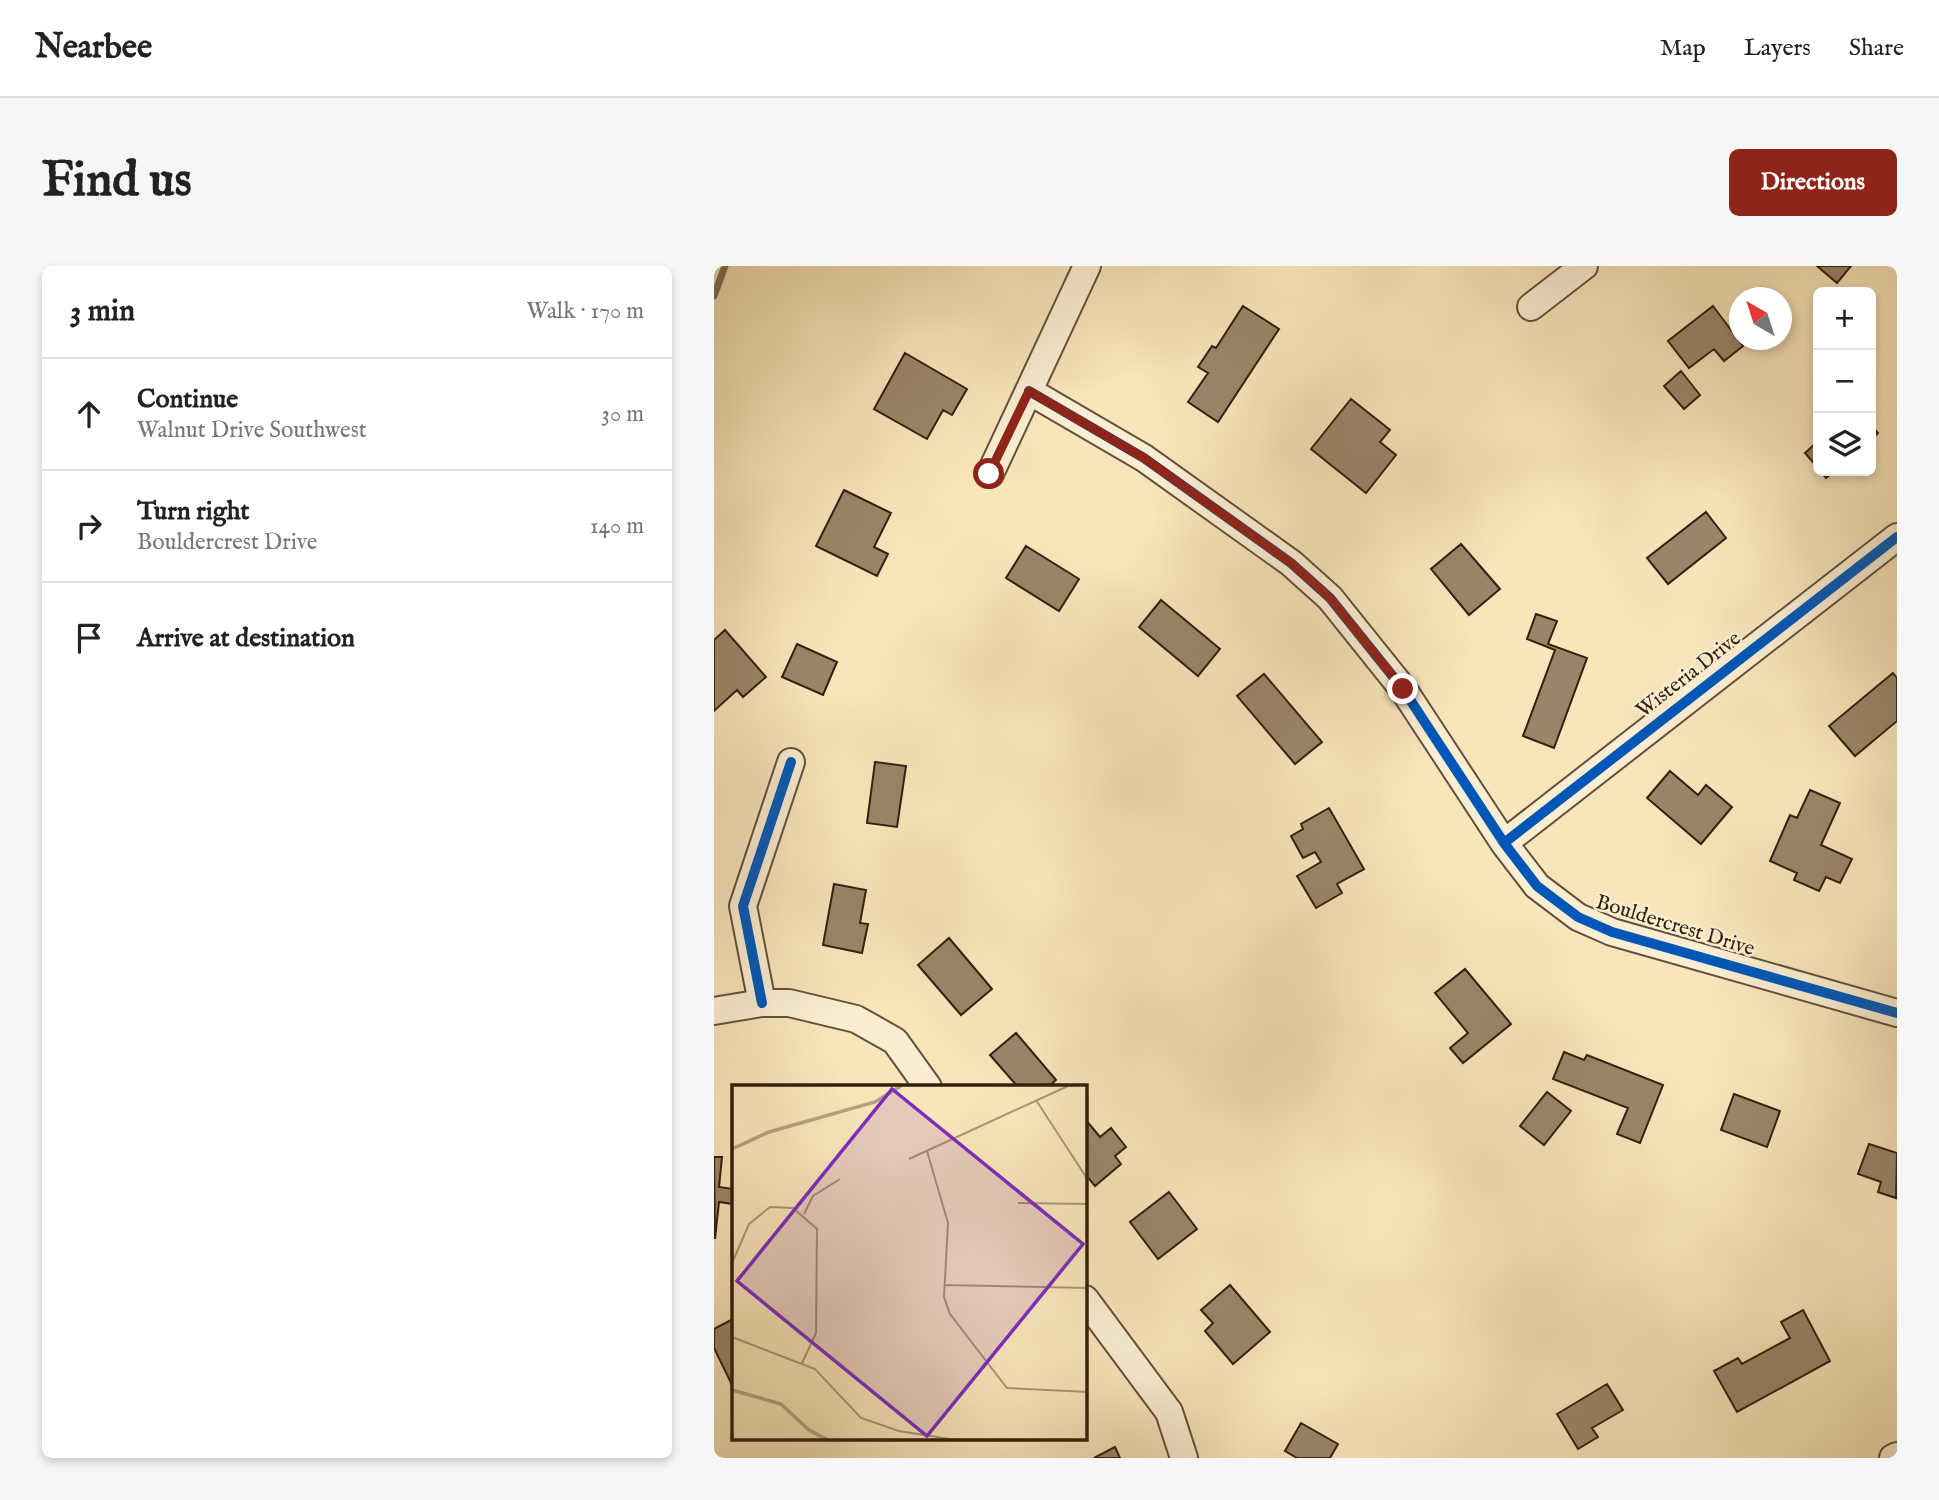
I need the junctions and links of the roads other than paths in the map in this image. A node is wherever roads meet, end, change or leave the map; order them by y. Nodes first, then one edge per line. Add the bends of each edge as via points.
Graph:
1 (1087, 266) edge
2 (1584, 266) edge
3 (1531, 307) dead end
4 (1029, 391) junction
5 (989, 474) dead end
6 (1897, 537) edge
7 (791, 762) dead end
8 (1504, 843) junction
9 (762, 1003) junction
10 (714, 1011) edge
11 (1897, 1013) edge
12 (928, 1085) edge
13 (1087, 1302) edge
14 (1184, 1458) edge

1 - 4 street
2 - 3 street
4 - 5 street
4 - 8 street, Bouldercrest Drive via 1144,458 1291,563 1330,598 1403,689
6 - 8 street, Wisteria Drive
7 - 9 street via 743,906
8 - 11 street, Bouldercrest Drive via 1537,886 1578,917 1612,932
9 - 10 street
9 - 12 street via 789,1003 856,1019 895,1041
13 - 14 street via 1169,1412

